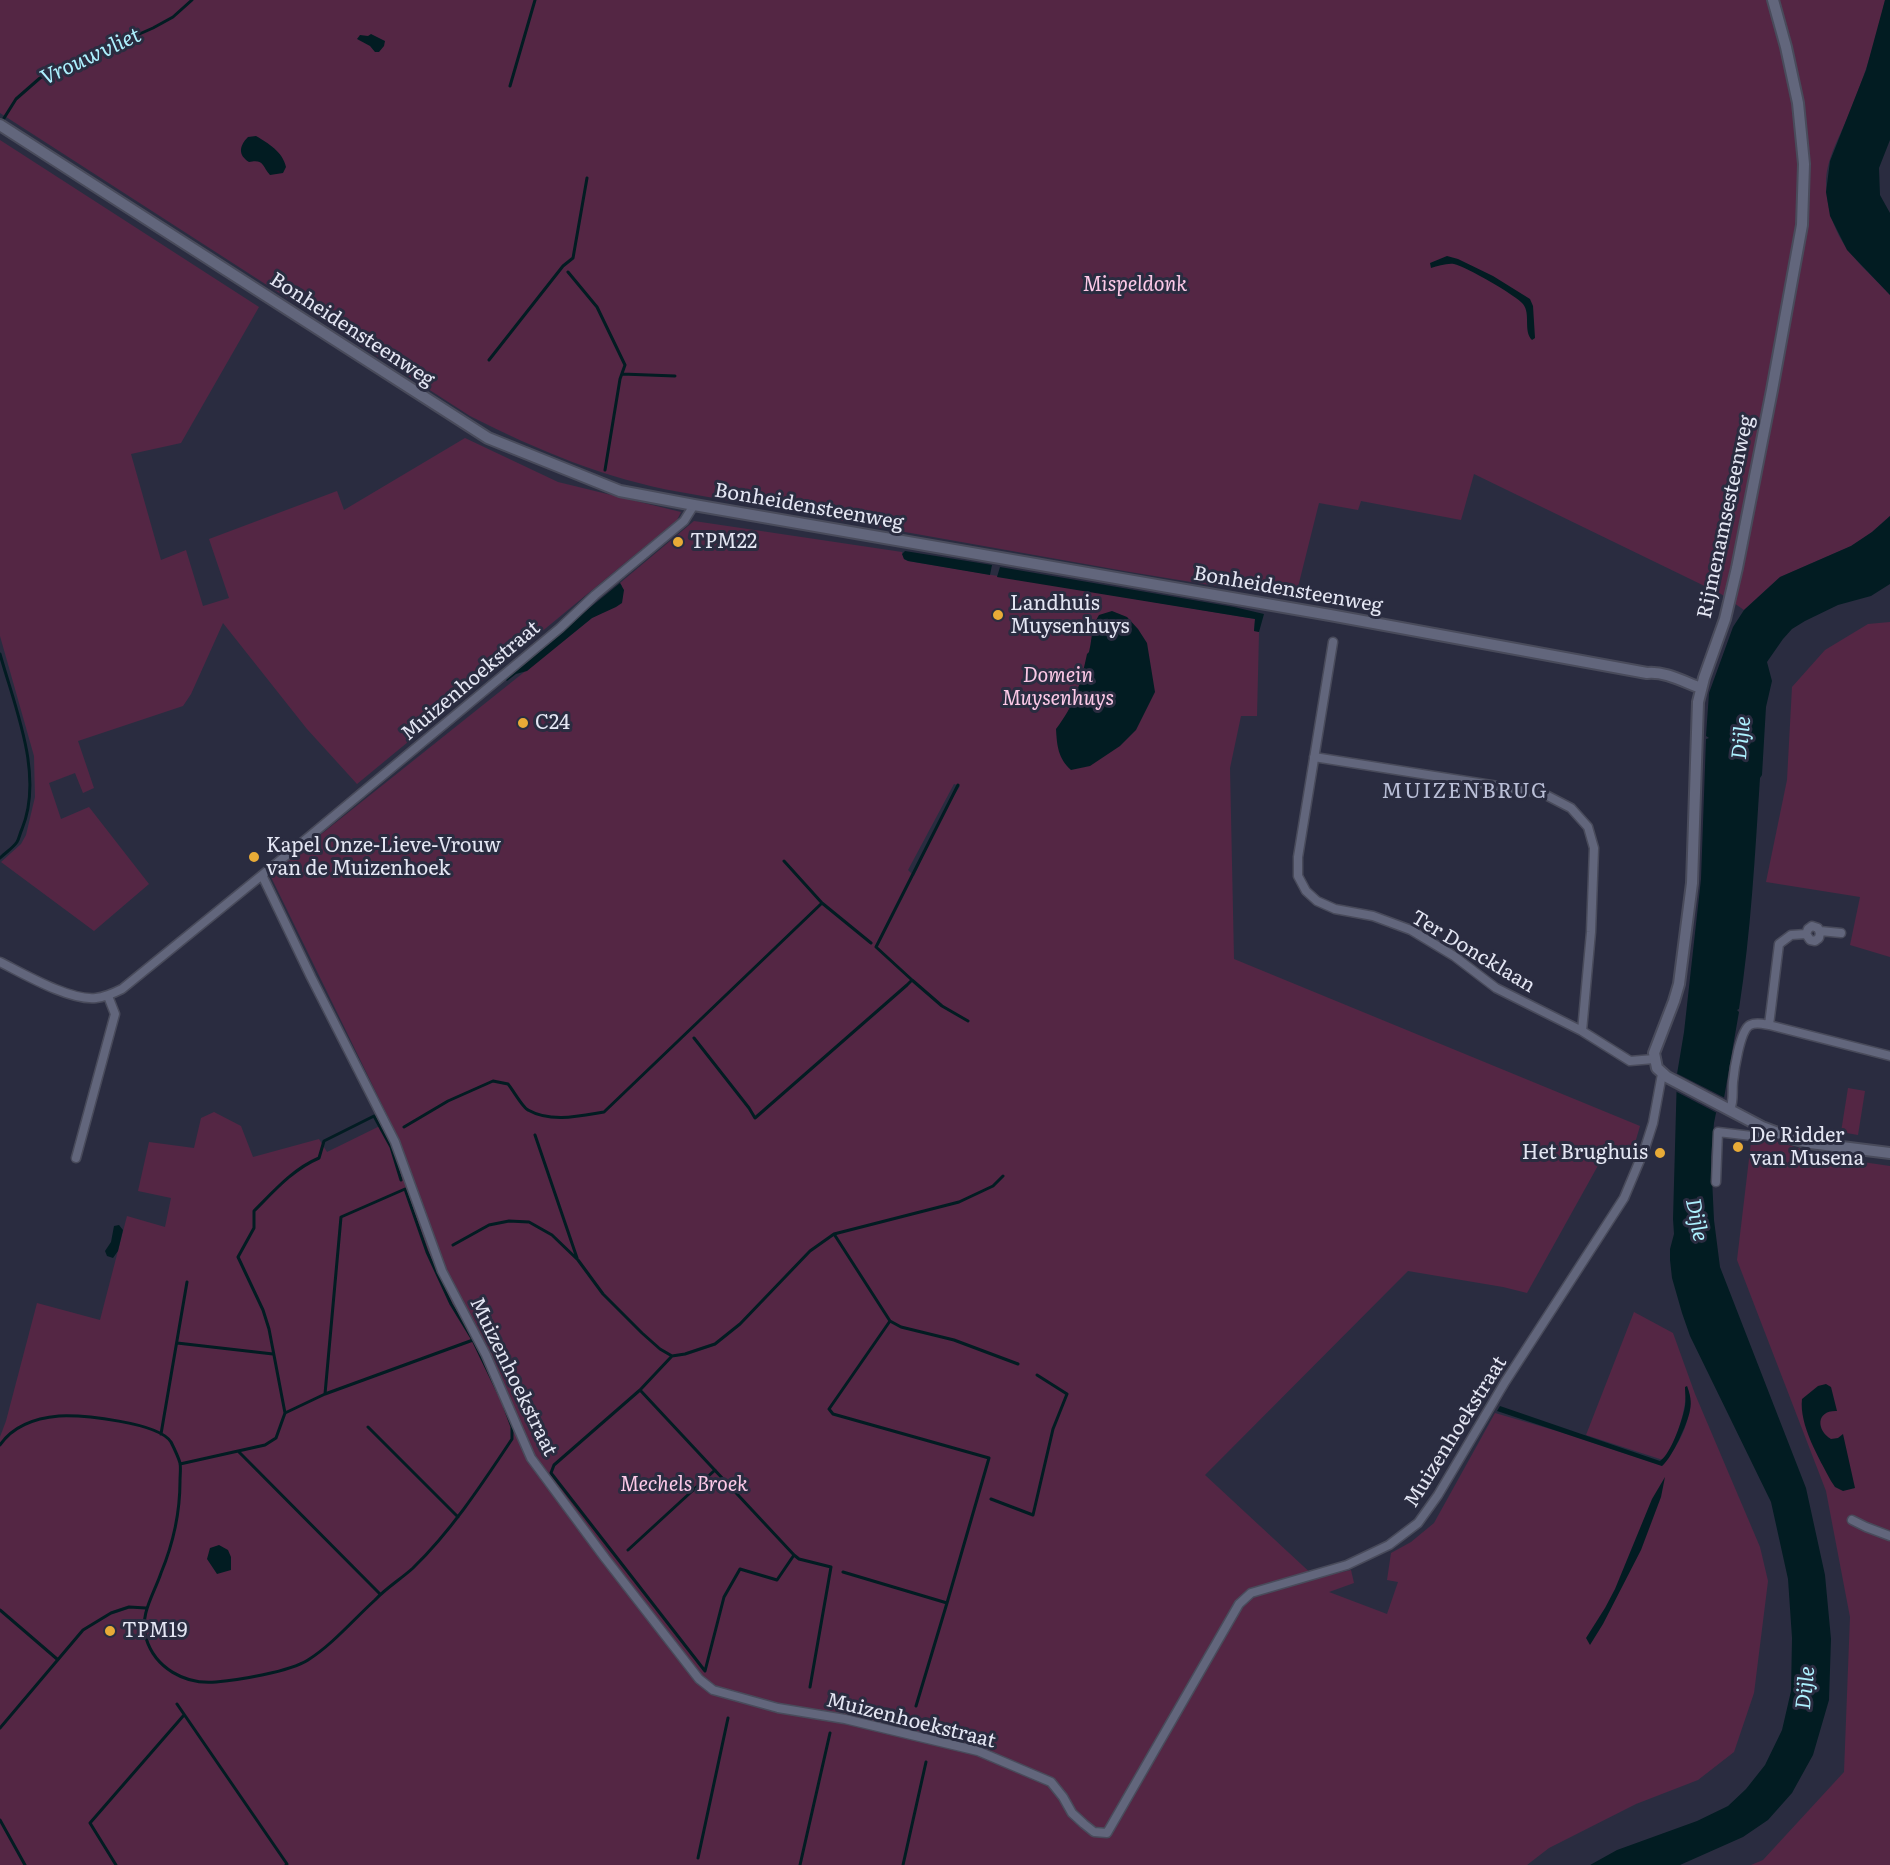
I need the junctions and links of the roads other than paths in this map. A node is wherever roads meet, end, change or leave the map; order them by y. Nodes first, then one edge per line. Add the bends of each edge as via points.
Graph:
1 (1773, 0) edge
2 (4, 128) edge
3 (694, 506) junction
4 (1333, 642) dead end
5 (1701, 688) junction
6 (1314, 757) junction
7 (262, 875) junction
8 (1841, 933) dead end
9 (0, 962) edge
10 (108, 996) junction
11 (1769, 1025) junction
12 (1582, 1031) junction
13 (1890, 1056) edge
14 (1654, 1059) junction
15 (1666, 1077) junction
16 (1728, 1109) junction
17 (1774, 1132) junction
18 (1890, 1153) edge
19 (76, 1158) dead end
20 (1716, 1182) dead end
21 (1852, 1520) dead end
22 (1890, 1536) edge

1 - 5 street, Rijmenamsesteenweg via 1798,103 1804,164 1802,225 1733,586
2 - 3 street, Bonheidensteenweg via 488,438 620,491
3 - 5 street, Bonheidensteenweg via 1651,672
3 - 7 street, Muizenhoekstraat via 677,528 560,628
4 - 6 street, Ter Doncklaan
5 - 14 street, Rijmenamsesteenweg via 1691,894 1679,984
6 - 12 street, Ter Doncklaan via 1298,857 1298,876 1306,891 1335,909 1373,916 1411,930 1496,988
6 - 12 street via 1542,793 1571,808 1588,827 1594,848 1592,932
7 - 10 street, Muizenhoekstraat via 122,989
7 - 15 street, Muizenhoekstraat via 395,1142 442,1271 486,1354 531,1458 699,1679 713,1690 778,1708 845,1719 978,1751 1051,1782 1072,1813 1094,1832 1107,1833 1239,1604 1251,1593 1347,1566 1389,1545 1418,1523 1624,1198 1645,1148
8 - 11 street via 1820,931 1815,940 1806,934 1791,935 1779,944
9 - 10 street via 66,992 94,999
10 - 19 street via 115,1014
11 - 13 street
11 - 16 street via 1751,1025 1743,1033 1733,1083 1734,1101
12 - 14 street, Ter Doncklaan via 1630,1061
14 - 15 street
15 - 16 street
16 - 17 street
17 - 18 street via 1810,1143
17 - 20 street via 1760,1137 1718,1132
21 - 22 street

